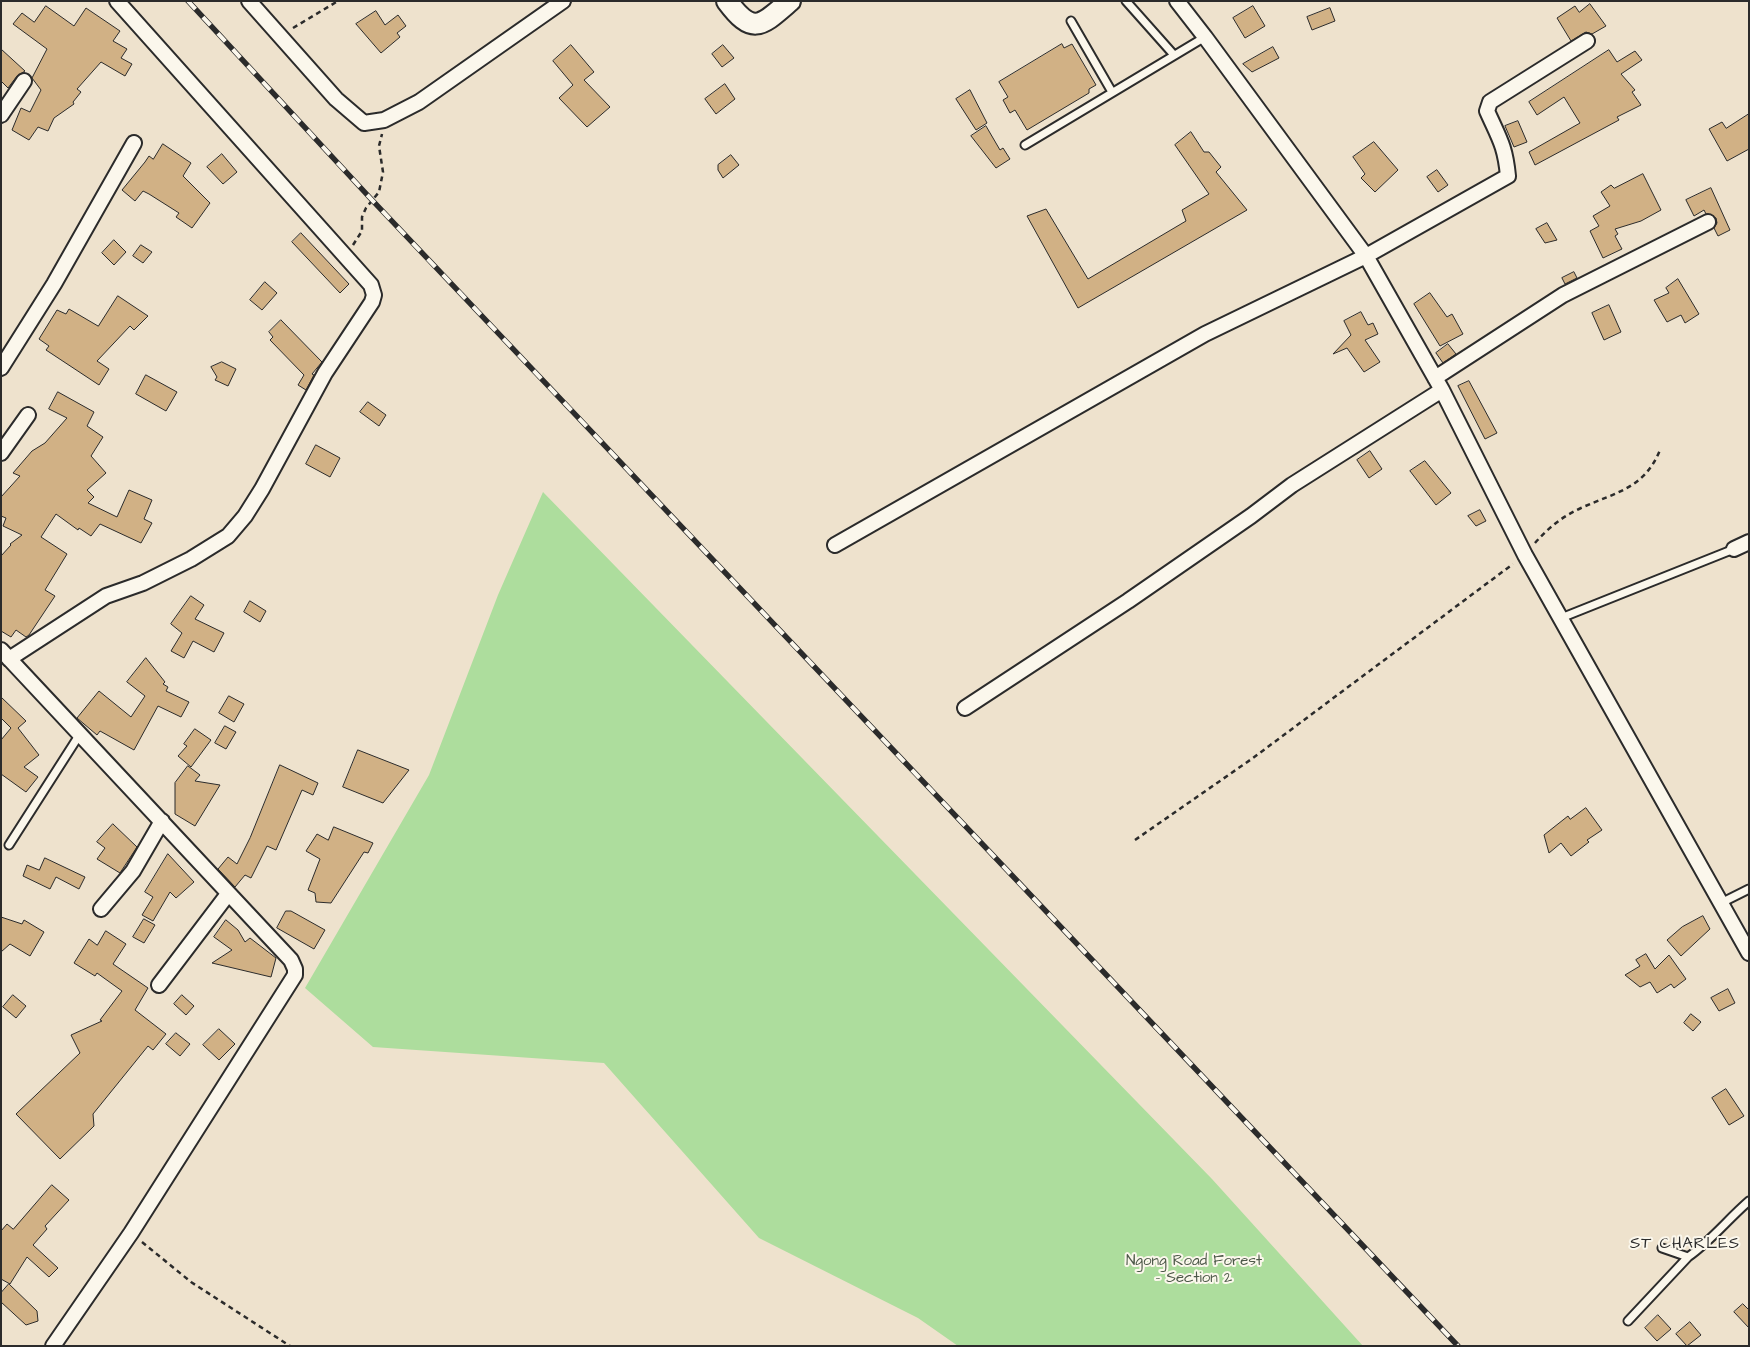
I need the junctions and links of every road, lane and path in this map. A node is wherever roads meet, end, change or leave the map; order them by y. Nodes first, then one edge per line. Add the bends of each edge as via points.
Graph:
1 (117, 1) edge
2 (249, 1) edge
3 (338, 1) edge
4 (563, 1) edge
5 (727, 1) edge
6 (790, 1) edge
7 (1126, 1) edge
8 (1177, 1) edge
9 (1071, 21) dead end
10 (278, 34) junction
11 (1205, 36) junction
12 (1587, 41) dead end
13 (1174, 55) junction
14 (24, 81) dead end
15 (1112, 92) junction
16 (1, 115) edge
17 (384, 120) junction
18 (134, 143) dead end
19 (1025, 145) dead end
20 (1708, 222) dead end
21 (1366, 256) junction
22 (346, 257) junction
23 (1, 368) edge
24 (1439, 384) junction
25 (28, 415) dead end
26 (1660, 450) dead end
27 (1, 453) edge
28 (1749, 542) edge
29 (835, 545) dead end
30 (1734, 549) joint
31 (1525, 555) junction
32 (1561, 618) junction
33 (5, 654) edge
34 (965, 708) dead end
35 (80, 734) junction
36 (162, 821) junction
37 (1135, 840) dead end
38 (9, 845) dead end
39 (1749, 889) edge
40 (228, 894) junction
41 (1721, 903) junction
42 (101, 909) dead end
43 (1749, 953) edge
44 (159, 985) dead end
45 (1749, 1201) edge
46 (131, 1233) junction
47 (1662, 1248) dead end
48 (1688, 1257) junction
49 (1628, 1321) dead end
50 (53, 1346) edge
51 (290, 1346) edge

1 - 22 street
2 - 10 street
3 - 10 path via 295,28
4 - 17 street via 419,102
5 - 6 main road via 740,18 751,24 764,22
7 - 13 lane
8 - 11 street
9 - 15 lane
10 - 17 street via 336,99 364,123
11 - 13 lane
11 - 21 street
12 - 21 street via 1490,102 1486,111 1501,138 1508,176
13 - 15 lane
14 - 16 street
15 - 19 lane
17 - 22 path via 379,146 383,172 379,192 366,208 362,231
18 - 23 street via 54,284
20 - 24 street via 1564,295
21 - 24 street
21 - 29 street via 1205,334
22 - 33 street via 371,285 372,302 325,373 262,489 228,536 143,583 106,596
24 - 31 street
24 - 34 street via 1128,601
25 - 27 street
26 - 31 path via 1653,467 1630,488 1580,508 1548,528
28 - 30 street
30 - 32 lane
31 - 32 street
31 - 37 path via 1253,758
32 - 41 street
33 - 35 street
35 - 36 street
35 - 38 lane
36 - 40 street
36 - 42 street via 133,871
39 - 41 lane
40 - 44 street
40 - 46 street via 291,960 295,975
41 - 43 street
45 - 48 lane via 1706,1244
46 - 50 street
46 - 51 path via 191,1282
47 - 48 lane
48 - 49 lane

